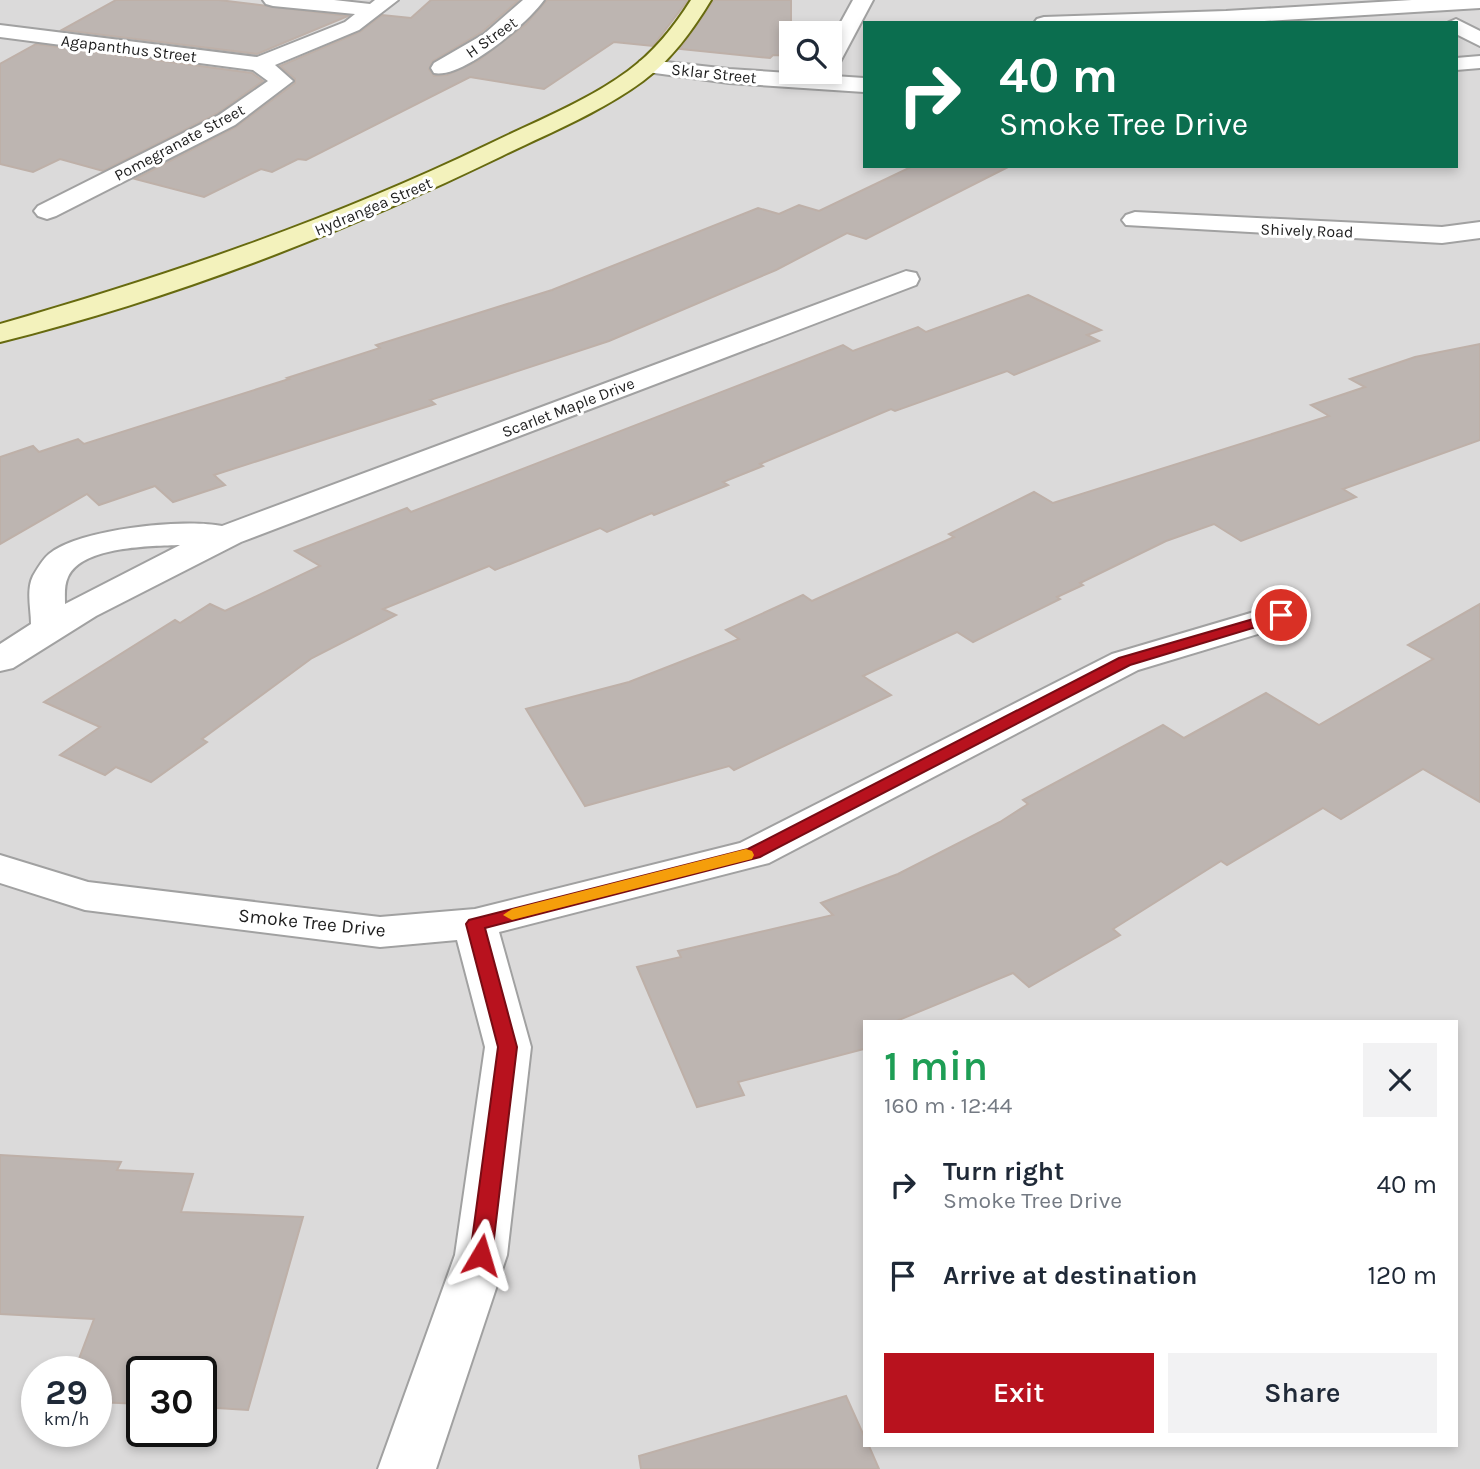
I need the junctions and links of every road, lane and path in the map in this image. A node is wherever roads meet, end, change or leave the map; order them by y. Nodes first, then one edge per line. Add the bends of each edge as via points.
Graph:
1 (273, 0) edge
2 (534, 0) edge
3 (701, 0) edge
4 (863, 0) edge
5 (1480, 2) edge
6 (1423, 3) edge
7 (381, 5) edge
8 (1082, 21) edge
9 (1450, 21) edge
10 (856, 25) edge
11 (1458, 26) edge
12 (0, 31) edge
13 (22, 35) junction
14 (1480, 40) edge
15 (0, 44) edge
16 (842, 44) edge
17 (1480, 62) edge
18 (259, 64) junction
19 (1458, 64) edge
20 (648, 66) junction
21 (442, 68) dead end
22 (863, 85) edge
23 (47, 211) dead end
24 (1135, 220) dead end
25 (1480, 230) edge
26 (906, 279) dead end
27 (0, 333) edge
28 (229, 535) junction
29 (1281, 615) dead end
30 (49, 626) junction
31 (0, 660) edge
32 (0, 869) edge
33 (475, 924) junction
34 (407, 1469) edge

1 - 7 street
2 - 21 street, H Street via 485,45
3 - 20 street, Hydrangea Street
4 - 10 street
5 - 6 street
6 - 8 street
6 - 9 street
7 - 18 street via 352,26
10 - 16 street
11 - 14 street
12 - 13 street, Agapanthus Street
13 - 15 street
13 - 18 street, Agapanthus Street
17 - 19 street
18 - 23 street, Pomegranate Street via 282,81 226,120
20 - 22 street, Sklar Street
20 - 27 street, Hydrangea Street via 595,100 461,168 304,235
24 - 25 street, Shively Road via 1442,235
26 - 28 street, Scarlet Maple Drive
28 - 30 street, Scarlet Maple Drive
28 - 30 street, Scarlet Maple Drive via 127,538 74,553 58,564 50,578
29 - 33 street, Smoke Tree Drive via 1125,662 754,853
30 - 31 street, Scarlet Maple Drive
32 - 33 street, Smoke Tree Drive via 85,896 380,932
33 - 34 street via 508,1047 481,1255

